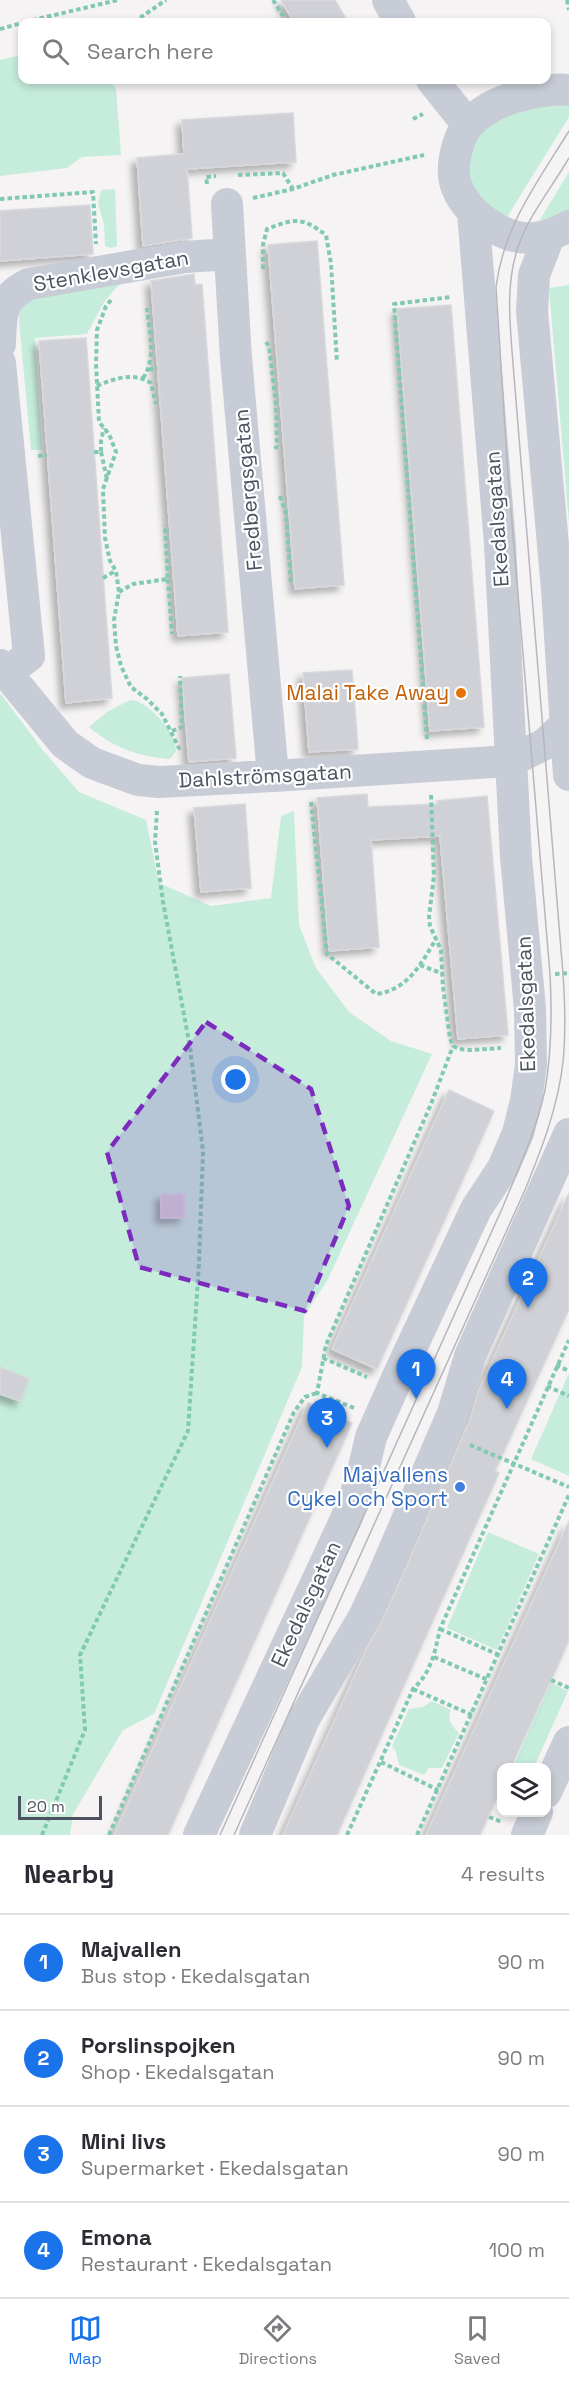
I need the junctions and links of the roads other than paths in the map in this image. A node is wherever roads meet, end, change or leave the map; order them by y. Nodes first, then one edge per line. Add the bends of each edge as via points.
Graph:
1 (388, 0) edge
2 (398, 18) edge
3 (435, 84) edge
4 (569, 90) edge
5 (468, 125) junction
6 (227, 204) road end
7 (473, 212) junction
8 (559, 231) edge
9 (229, 254) junction
10 (0, 344) edge
11 (0, 363) edge
12 (3, 669) edge
13 (565, 725) junction
14 (511, 761) junction
15 (569, 775) edge
16 (273, 776) junction
17 (569, 1134) edge
18 (569, 1742) edge
19 (551, 1781) edge
20 (535, 1817) edge
21 (199, 1835) edge
22 (255, 1835) edge
23 (528, 1835) edge

1 - 2 street
3 - 5 street
4 - 5 street via 541,91 504,100
5 - 7 street via 457,151 454,174 455,184
6 - 9 street, Fredbergsgatan
7 - 8 street via 509,234 533,239
7 - 14 street, Ekedalsgatan via 500,544
8 - 13 street via 534,275 532,311
9 - 10 street, Stenklevsgatan via 185,257 105,285 29,284 6,300
9 - 16 street, Fredbergsgatan
11 - 12 street via 29,656
12 - 16 street, Dahlströmsgatan via 65,744 109,771 159,782
13 - 14 street, Dahlströmsgatan via 544,744
13 - 15 street
14 - 16 street, Dahlströmsgatan
14 - 21 street, Ekedalsgatan via 532,1038 529,1083 518,1132 502,1168 476,1209 413,1343 371,1437 346,1519
17 - 22 street via 470,1356 453,1413 365,1615 304,1719
18 - 19 street
20 - 23 street

